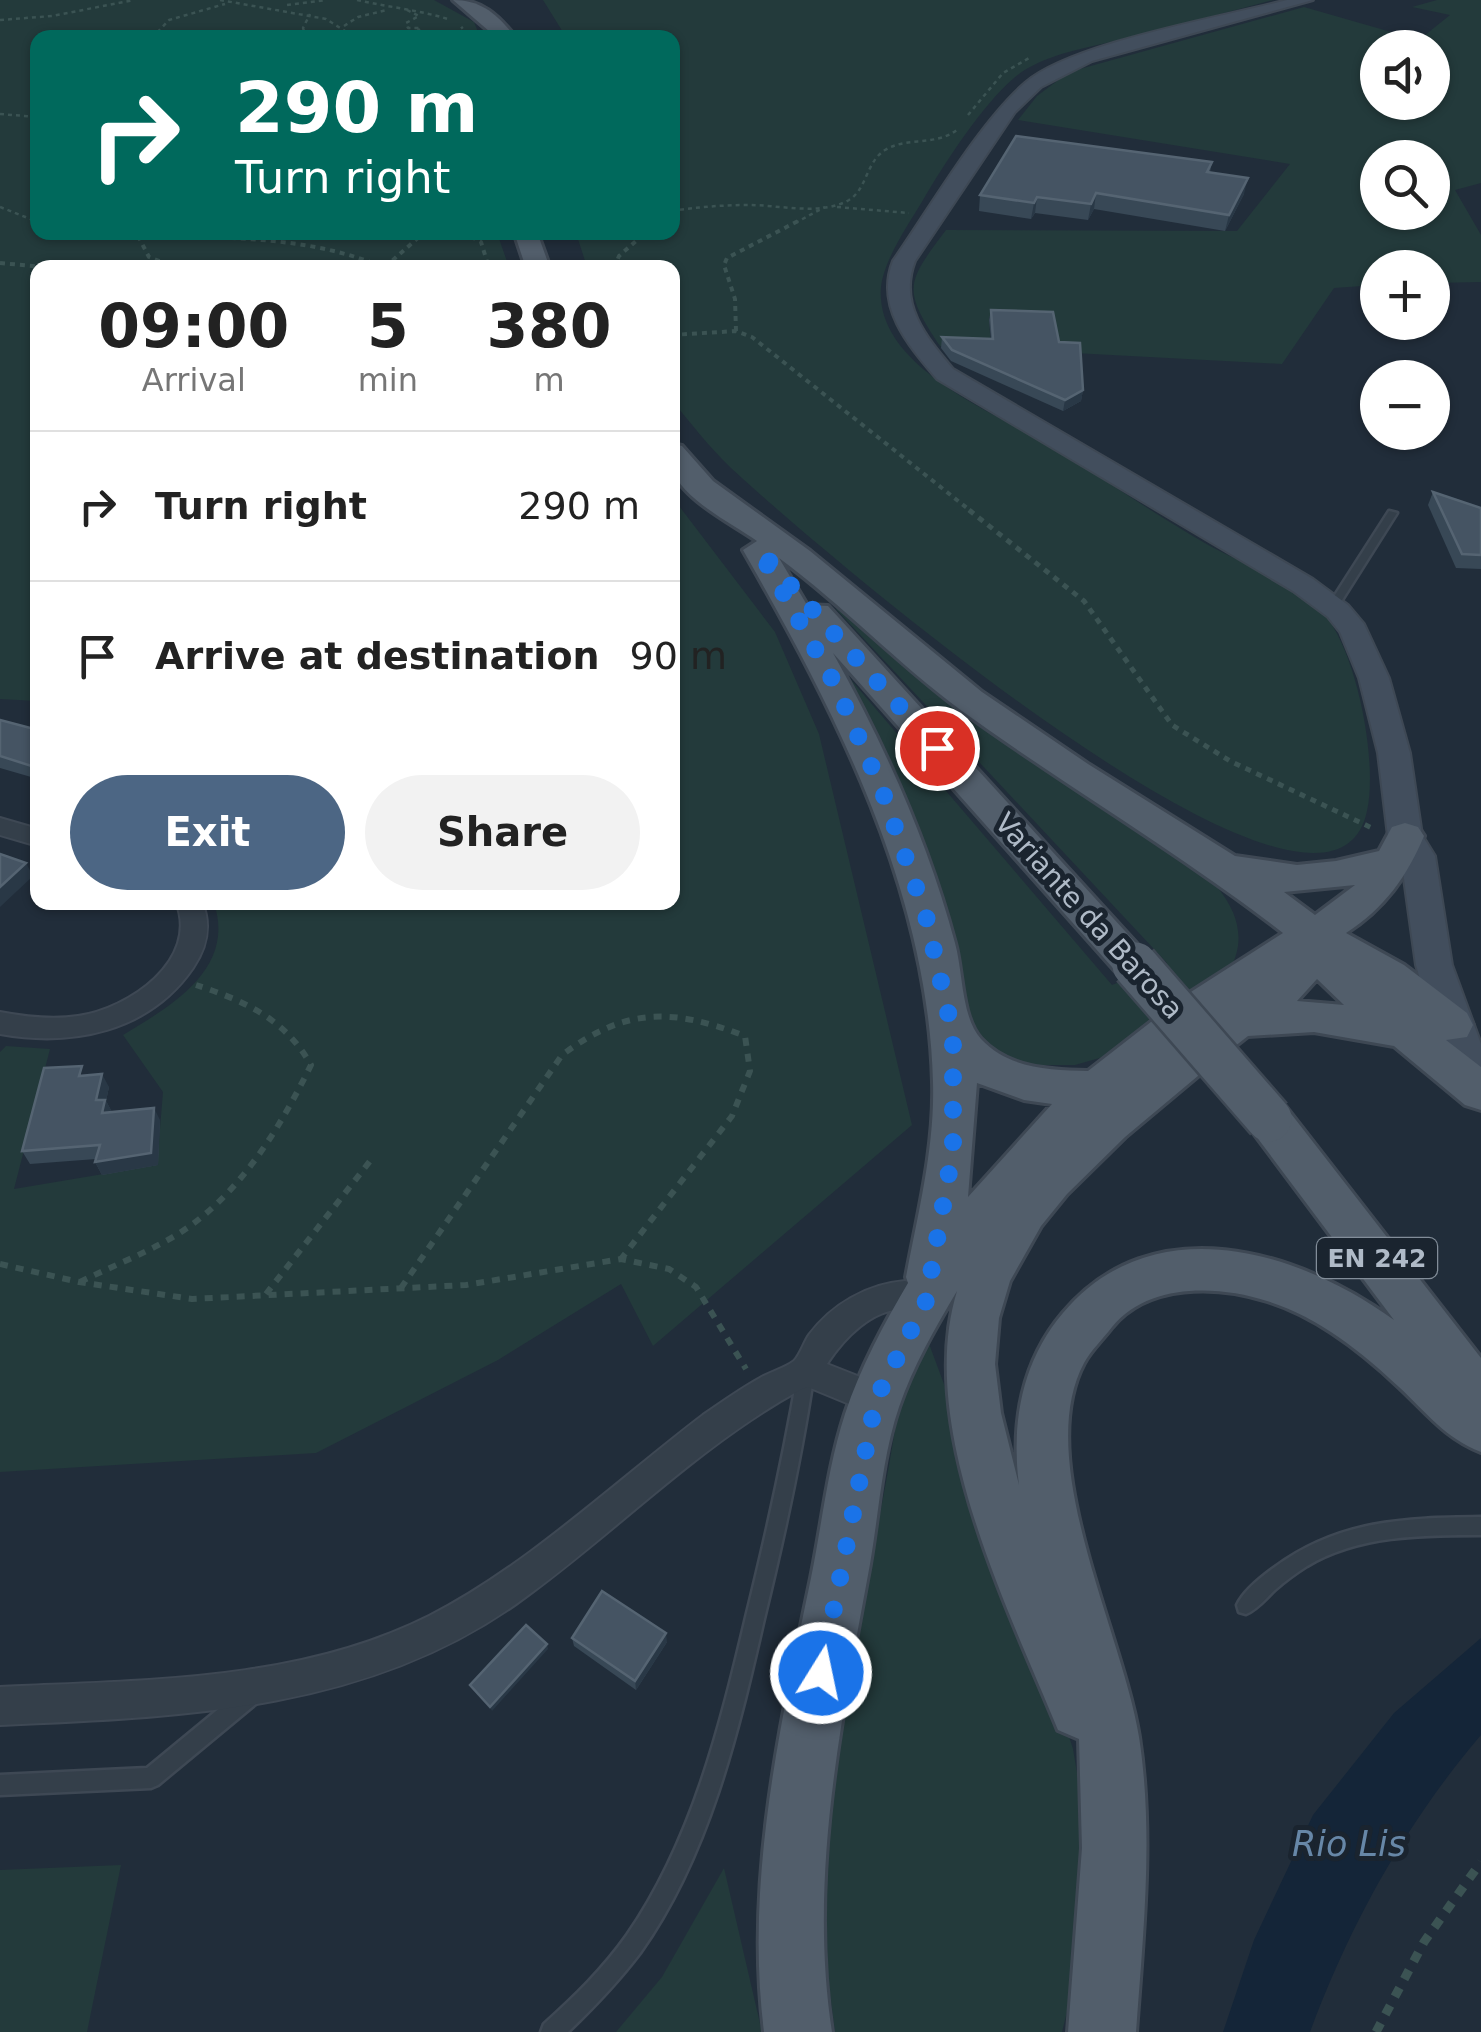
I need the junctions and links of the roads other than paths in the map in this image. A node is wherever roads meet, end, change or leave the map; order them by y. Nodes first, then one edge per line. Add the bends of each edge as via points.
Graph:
1 (462, 0) edge
2 (480, 0) edge
3 (1305, 0) edge
4 (500, 30) edge
5 (516, 30) edge
6 (680, 461) edge
7 (702, 486) junction
8 (1392, 514) dead end
9 (759, 550) junction
10 (1332, 606) junction
11 (0, 826) edge
12 (30, 835) edge
13 (1401, 848) junction
14 (1220, 864) junction
15 (193, 910) edge
16 (1316, 936) junction
17 (1238, 1020) junction
18 (0, 1023) edge
19 (1452, 1024) junction
20 (1404, 1032) junction
21 (953, 1034) junction
22 (1164, 1078) junction
23 (1481, 1080) edge
24 (1099, 1088) junction
25 (1481, 1092) edge
26 (926, 1301) junction
27 (806, 1372) junction
28 (972, 1388) junction
29 (876, 1399) junction
30 (1481, 1400) edge
31 (1481, 1427) edge
32 (1481, 1526) edge
33 (1246, 1605) dead end
34 (259, 1688) junction
35 (0, 1706) edge
36 (0, 1785) edge
37 (1113, 1804) junction
38 (552, 2032) edge
39 (798, 2032) edge
40 (1102, 2032) edge

1 - 4 main road
2 - 5 main road
3 - 10 main road via 1054,71 1008,108 904,261 896,288 918,342 945,374
6 - 7 main road, Variante da Barosa / EN 242
7 - 9 main road, Variante da Barosa / EN 242
7 - 14 main road via 956,689
8 - 10 lane
9 - 21 main road via 835,684 882,790 926,916
9 - 30 main road, Variante da Barosa / EN 242, bridge via 1269,1119
10 - 13 main road via 1354,630 1374,678 1394,752
11 - 12 street
13 - 14 main road via 1332,878 1267,878
13 - 16 main road via 1383,882
13 - 19 main road via 1418,856 1430,948
14 - 16 main road
15 - 18 street via 196,935 173,977 148,1002 86,1026
16 - 17 main road via 1304,966
16 - 19 main road via 1389,976
16 - 20 main road via 1343,981
16 - 24 main road via 1213,996
17 - 20 main road via 1331,1018
17 - 22 main road
19 - 23 main road
20 - 25 main road
21 - 24 main road via 966,1056 990,1072 1042,1085
21 - 26 main road via 953,1150
22 - 24 main road via 1133,1088
22 - 28 main road via 1071,1160 1004,1245 974,1319
24 - 26 main road via 997,1197 941,1270
26 - 27 street via 902,1295 836,1326
26 - 28 main road
26 - 29 main road
27 - 29 street
27 - 34 street via 762,1394 498,1595 437,1632 373,1661
27 - 38 lane via 792,1462 724,1751 666,1890 626,1959
28 - 37 main road via 1003,1517
29 - 39 main road via 805,1776 790,1920
31 - 37 main road via 1362,1325 1263,1278 1217,1270 1161,1274 1112,1295 1092,1312 1055,1371 1041,1446 1055,1532 1100,1688
32 - 33 lane via 1417,1526 1346,1537 1291,1563
34 - 35 street
34 - 36 lane via 151,1778
37 - 40 main road

